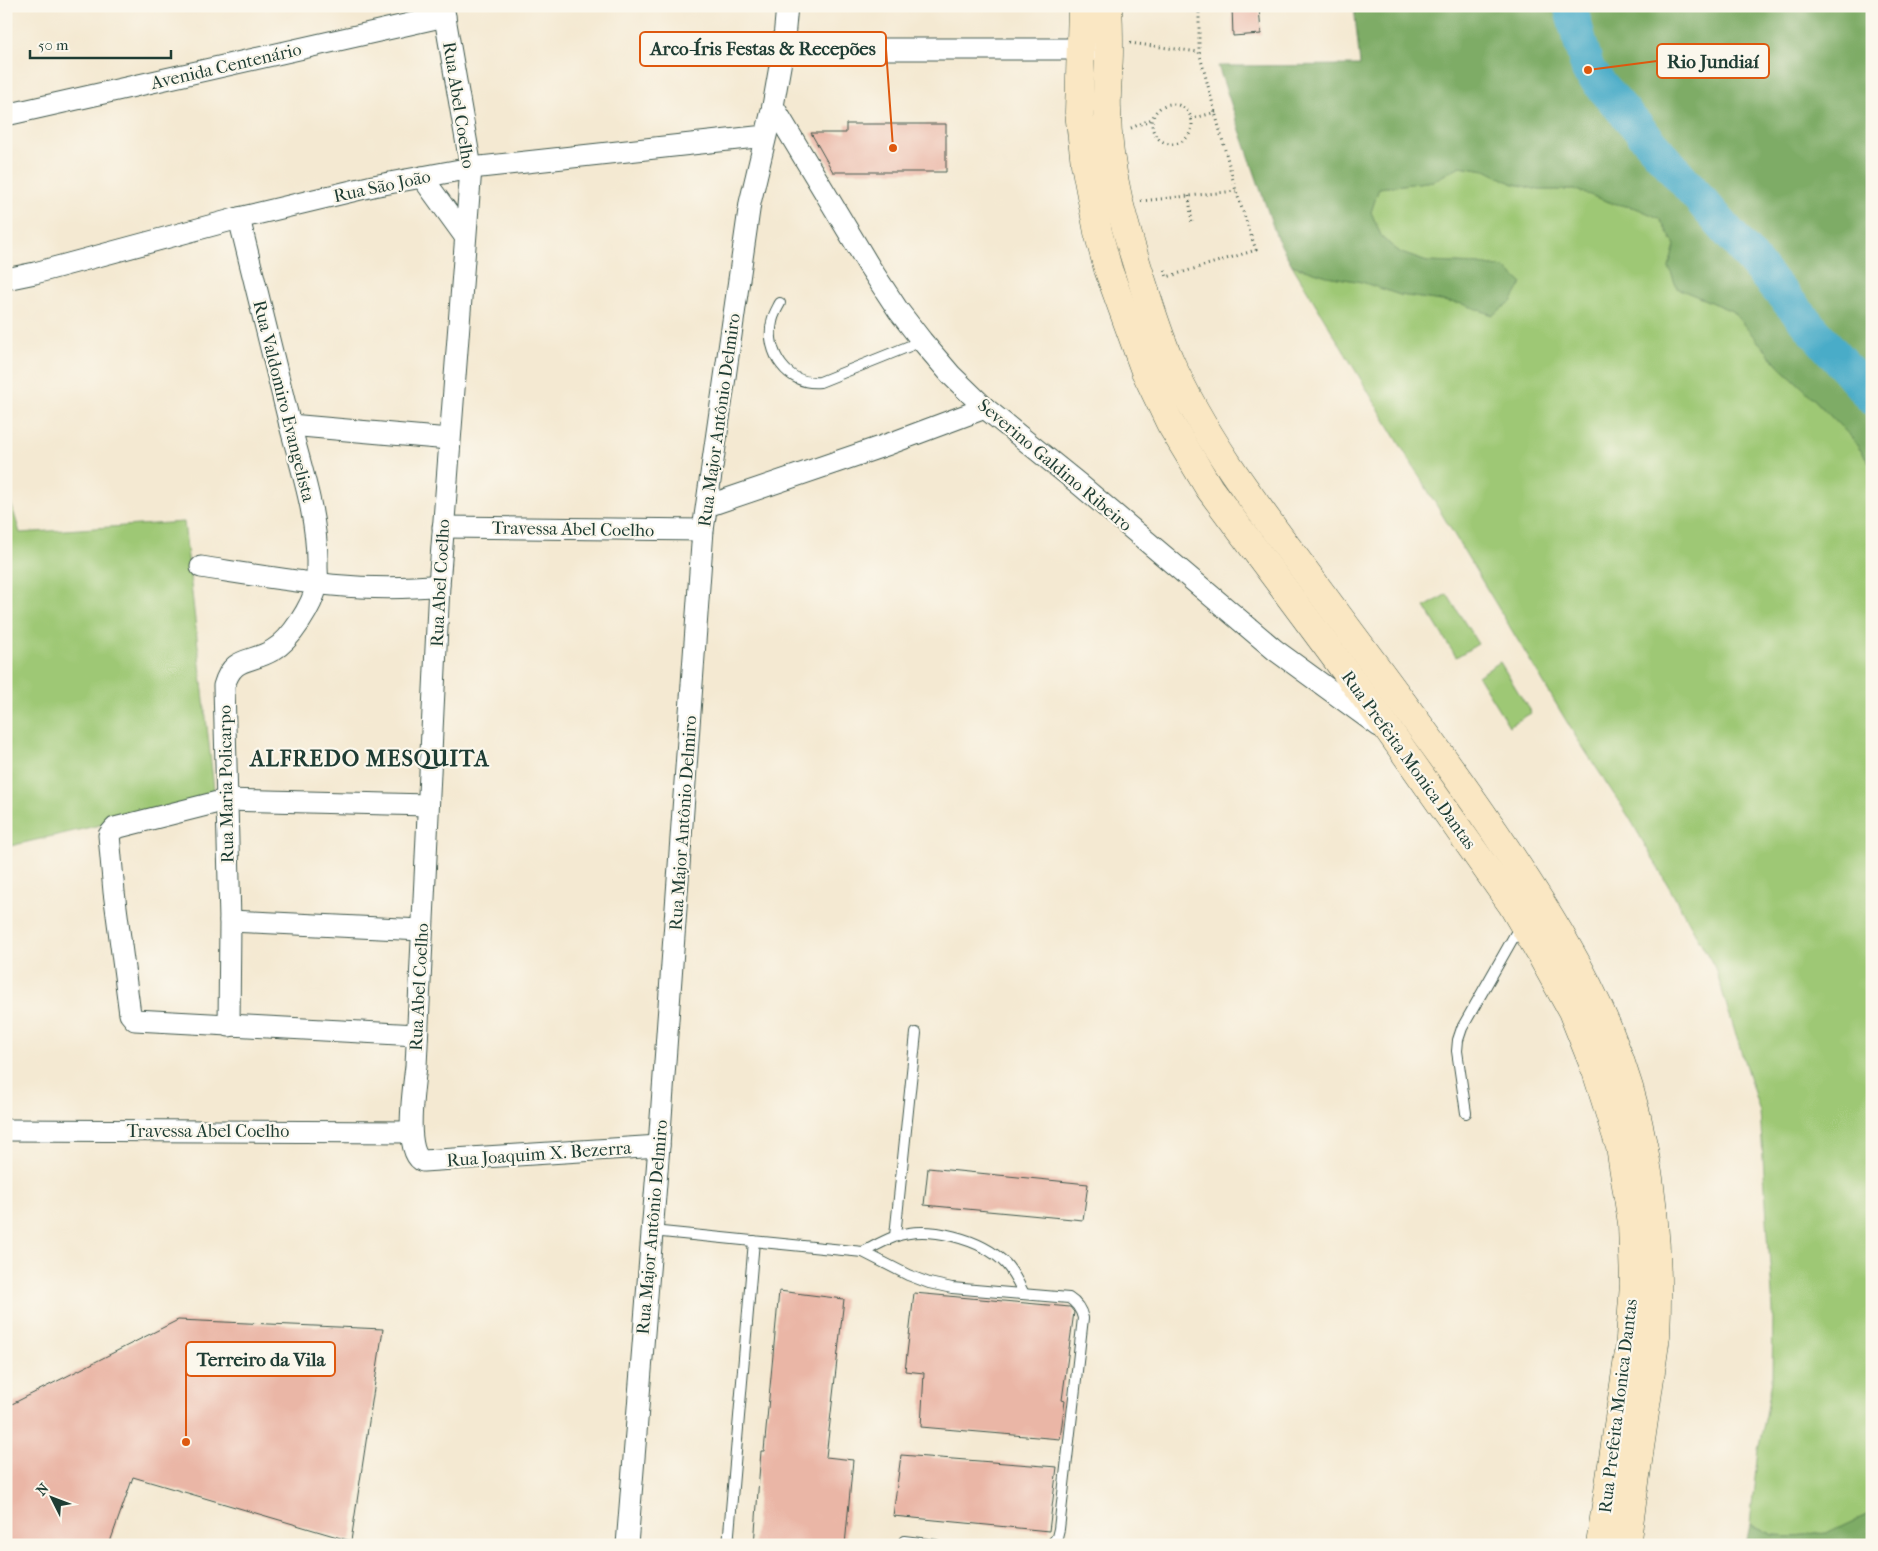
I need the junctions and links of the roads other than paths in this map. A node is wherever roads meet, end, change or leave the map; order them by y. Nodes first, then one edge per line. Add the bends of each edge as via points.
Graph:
1 (787, 6) edge
2 (1082, 6) edge
3 (1108, 6) edge
4 (444, 11) edge
5 (1116, 46) junction
6 (783, 49) junction
7 (1082, 49) junction
8 (773, 106) junction
9 (6, 115) edge
10 (765, 136) junction
11 (471, 168) junction
12 (422, 177) junction
13 (239, 218) junction
14 (464, 235) junction
15 (6, 278) edge
16 (780, 303) dead end
17 (922, 341) junction
18 (985, 408) junction
19 (290, 425) junction
20 (449, 439) junction
21 (707, 506) junction
22 (443, 527) junction
23 (703, 530) junction
24 (201, 566) dead end
25 (317, 585) junction
26 (439, 585) junction
27 (1414, 720) junction
28 (1393, 736) junction
29 (226, 800) junction
30 (428, 805) junction
31 (230, 921) junction
32 (1522, 922) junction
33 (422, 930) junction
34 (229, 1026) junction
35 (916, 1033) dead end
36 (417, 1035) junction
37 (1466, 1113) dead end
38 (6, 1130) edge
39 (410, 1132) junction
40 (659, 1146) junction
41 (420, 1160) joint
42 (652, 1231) junction
43 (895, 1236) junction
44 (754, 1241) junction
45 (863, 1252) junction
46 (1024, 1294) junction
47 (904, 1541) dead end
48 (627, 1545) edge
49 (728, 1545) edge
50 (936, 1545) edge
51 (1051, 1545) edge
52 (1600, 1545) edge
53 (1626, 1545) edge

1 - 6 street, Rua Major Antônio Delmiro
2 - 7 main road, Rua Prefeita Monica Dantas
3 - 5 main road, Rua Prefeita Monica Dantas
4 - 9 street, Avenida Centenário
4 - 11 street, Rua Abel Coelho
5 - 7 street
5 - 27 main road, Rua Prefeita Monica Dantas via 1106,112 1114,181 1127,234 1170,361 1198,415 1235,474
6 - 7 street
6 - 8 street, Rua Major Antônio Delmiro
7 - 28 main road, Rua Prefeita Monica Dantas via 1079,112 1098,232 1145,371 1170,423 1209,488
8 - 10 street, Rua Major Antônio Delmiro
8 - 17 street, Severino Galdino Ribeiro via 869,266
10 - 11 street, Rua São João
10 - 21 street, Rua Major Antônio Delmiro via 750,203
11 - 12 street, Rua São João
11 - 14 street, Rua Abel Coelho
12 - 13 street, Rua São João
12 - 14 street
13 - 15 street, Rua São João
13 - 19 street, Rua Valdomiro Evangelista
14 - 20 street, Rua Abel Coelho
16 - 17 lane via 772,320 774,351 789,373 810,384
17 - 18 street, Severino Galdino Ribeiro
18 - 21 street
18 - 28 street, Severino Galdino Ribeiro via 1275,650
19 - 20 street
19 - 25 street, Rua Valdomiro Evangelista via 315,532
20 - 22 street, Rua Abel Coelho
21 - 23 street, Rua Major Antônio Delmiro
22 - 23 street, Travessa Abel Coelho
22 - 26 street, Rua Abel Coelho
23 - 40 street, Rua Major Antônio Delmiro
24 - 25 street
25 - 26 street via 347,588
25 - 29 street, Rua Maria Policarpo via 306,611 285,641 271,651 234,666 228,675 224,693
26 - 30 street, Rua Abel Coelho
27 - 28 street
27 - 53 main road, Rua Prefeita Monica Dantas via 1482,811 1584,975 1610,1033 1641,1136 1654,1213 1658,1305
28 - 32 main road, Rua Prefeita Monica Dantas
29 - 30 street
29 - 31 street, Rua Maria Policarpo
29 - 34 street via 115,828 110,832 114,892 133,1019
30 - 33 street, Rua Abel Coelho
31 - 33 street
31 - 34 street, Rua Maria Policarpo
32 - 37 lane via 1460,1034 1457,1051
32 - 52 main road, Rua Prefeita Monica Dantas via 1572,1011 1596,1071 1620,1147 1632,1223 1634,1284 1629,1352
33 - 36 street, Rua Abel Coelho
34 - 36 street
35 - 43 lane
36 - 39 street, Rua Abel Coelho
38 - 39 street, Travessa Abel Coelho
39 - 41 street, Rua Abel Coelho
40 - 41 street, Rua Joaquim X. Bezerra
40 - 42 street, Rua Major Antônio Delmiro
42 - 44 lane
42 - 48 street, Rua Major Antônio Delmiro
43 - 45 lane
43 - 46 lane via 936,1233 975,1243 994,1253 1007,1265
44 - 45 lane
44 - 49 lane
45 - 46 lane via 908,1276 929,1283
46 - 51 lane via 1068,1298 1078,1305 1083,1318 1059,1529
47 - 50 lane

